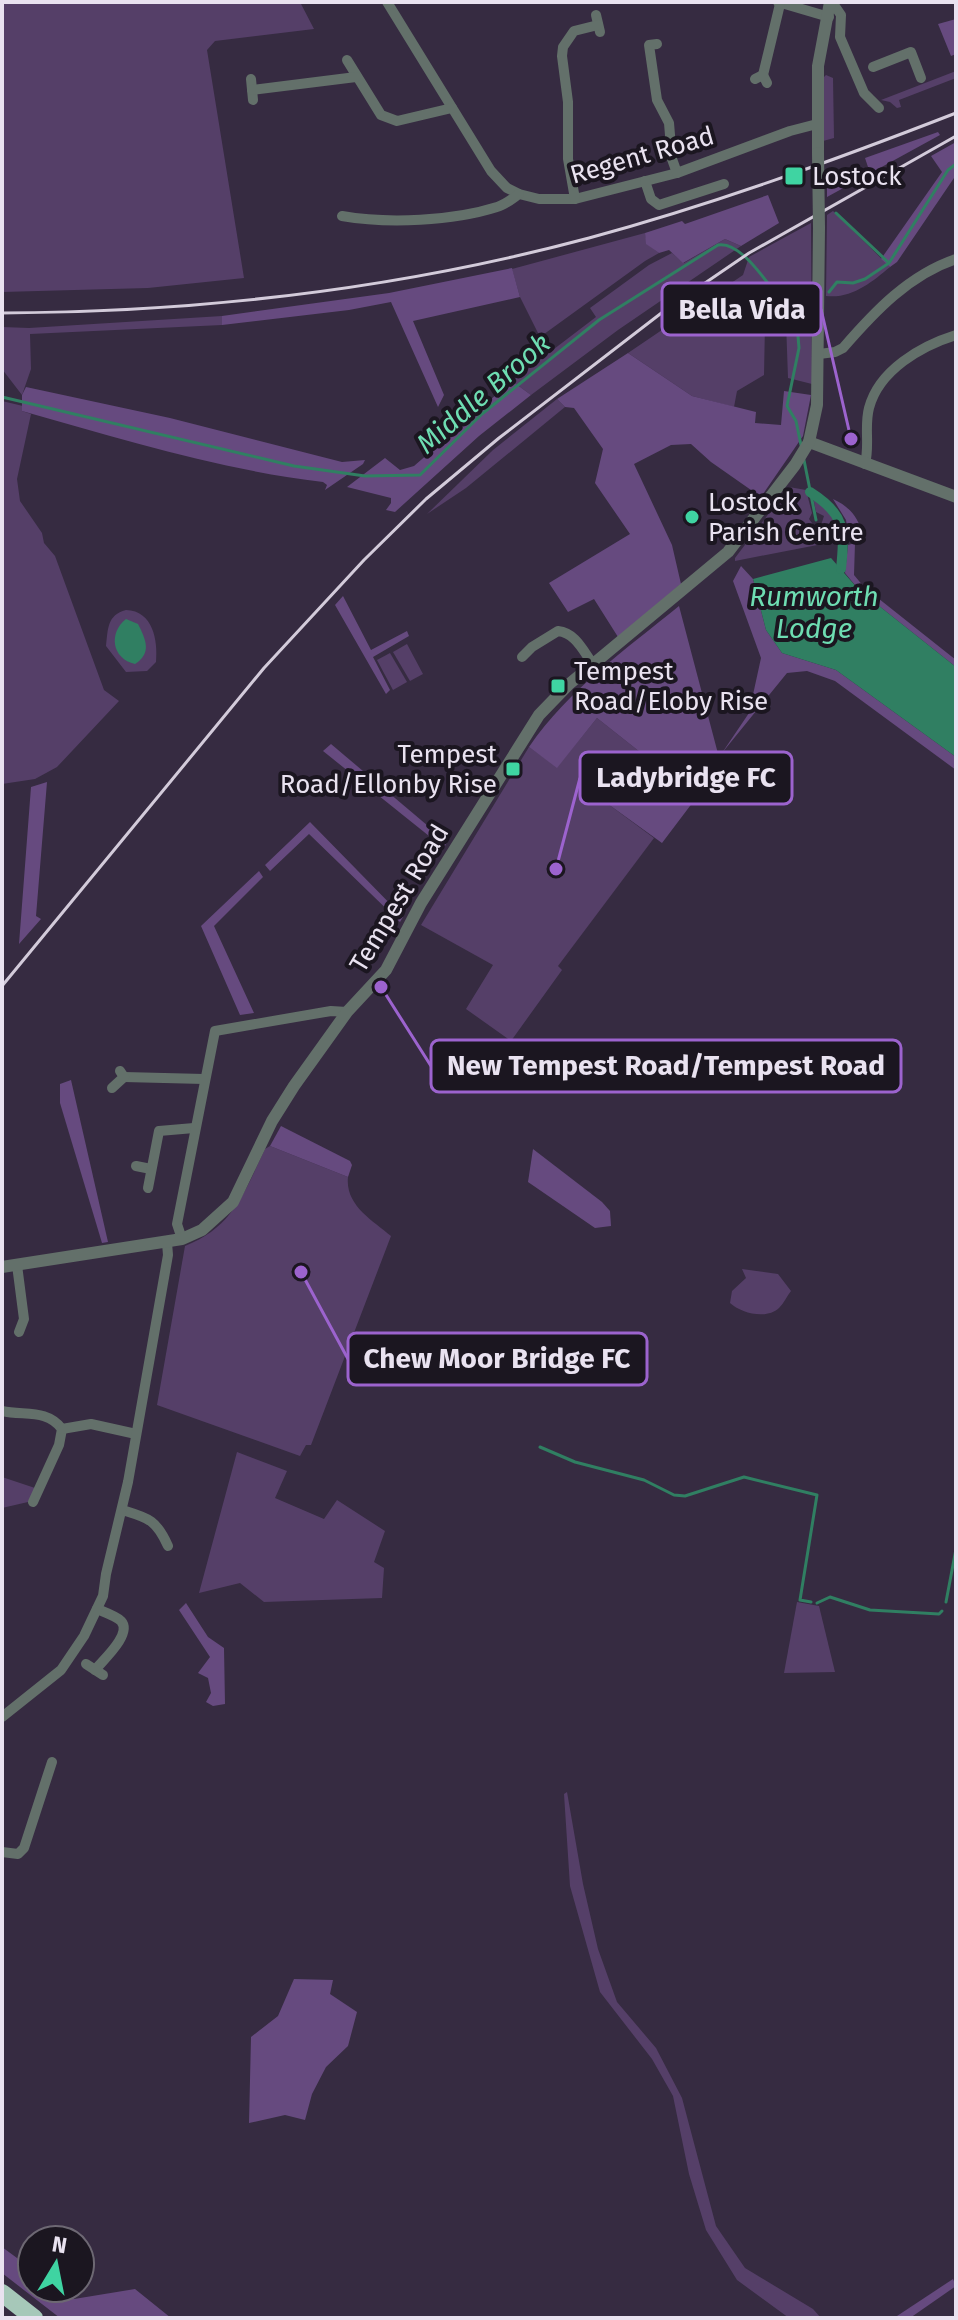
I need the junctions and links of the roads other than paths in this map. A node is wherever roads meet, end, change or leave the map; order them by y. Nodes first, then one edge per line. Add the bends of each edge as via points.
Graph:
1 (388, 2) edge
2 (831, 2) edge
3 (779, 3) edge
4 (829, 17) junction
5 (598, 24) dead end
6 (657, 44) dead end
7 (347, 60) dead end
8 (864, 71) junction
9 (356, 77) junction
10 (921, 78) dead end
11 (762, 79) dead end
12 (252, 90) dead end
13 (452, 108) junction
14 (879, 108) dead end
15 (817, 124) junction
16 (677, 173) junction
17 (645, 181) junction
18 (724, 184) dead end
19 (519, 194) junction
20 (575, 199) junction
21 (342, 216) dead end
22 (956, 259) edge
23 (956, 335) edge
24 (819, 354) junction
25 (809, 442) junction
26 (865, 464) junction
27 (956, 497) edge
28 (522, 657) dead end
29 (593, 664) junction
30 (347, 1012) junction
31 (204, 1079) junction
32 (112, 1088) dead end
33 (194, 1128) junction
34 (136, 1166) dead end
35 (151, 1169) junction
36 (148, 1188) dead end
37 (182, 1239) junction
38 (167, 1243) junction
39 (17, 1265) junction
40 (2, 1267) edge
41 (19, 1332) dead end
42 (2, 1411) edge
43 (62, 1429) junction
44 (136, 1434) junction
45 (33, 1502) dead end
46 (122, 1510) junction
47 (168, 1546) dead end
48 (97, 1609) junction
49 (94, 1670) dead end
50 (2, 1717) edge
51 (52, 1762) dead end
52 (2, 1852) edge
53 (2, 2293) edge
54 (34, 2318) edge

1 - 13 street
2 - 4 street
2 - 8 street via 841,15 840,37
3 - 4 street
3 - 11 street
4 - 15 street via 818,66
5 - 20 street via 574,31 563,47
6 - 16 street via 649,45 657,100 669,123
7 - 9 street
8 - 10 street via 909,49
8 - 14 street via 864,93
9 - 12 street
9 - 13 street via 389,120
13 - 19 street via 491,171
15 - 16 street, Regent Road
15 - 24 street, bridge
16 - 17 street, Regent Road
17 - 18 street via 659,205
17 - 20 street, Regent Road
19 - 20 street, Regent Road
19 - 21 street via 500,207 421,221
22 - 24 street via 898,291 843,348
23 - 26 street via 917,352 874,394
24 - 25 street
25 - 26 street
25 - 29 street, Tempest Road via 728,552
26 - 27 street
28 - 29 street via 563,631
29 - 30 street, Tempest Road via 534,722 421,903 386,970
30 - 31 street via 215,1031
30 - 37 street, Tempest Road via 272,1121 233,1202 202,1230
31 - 32 street via 122,1074
31 - 33 street
33 - 35 street via 159,1131
33 - 37 street via 177,1224
34 - 35 street
35 - 36 street
37 - 38 street, Tempest Road
38 - 39 street, Tempest Road
38 - 44 street
39 - 40 street, Tempest Road
39 - 41 street via 28,1323
42 - 43 street via 44,1415
43 - 44 street via 91,1424
43 - 45 street
44 - 46 street
46 - 47 street via 164,1528
46 - 48 street
48 - 49 street via 124,1626 116,1646
48 - 50 street via 61,1670
51 - 52 street via 24,1848 18,1854
53 - 54 highway

